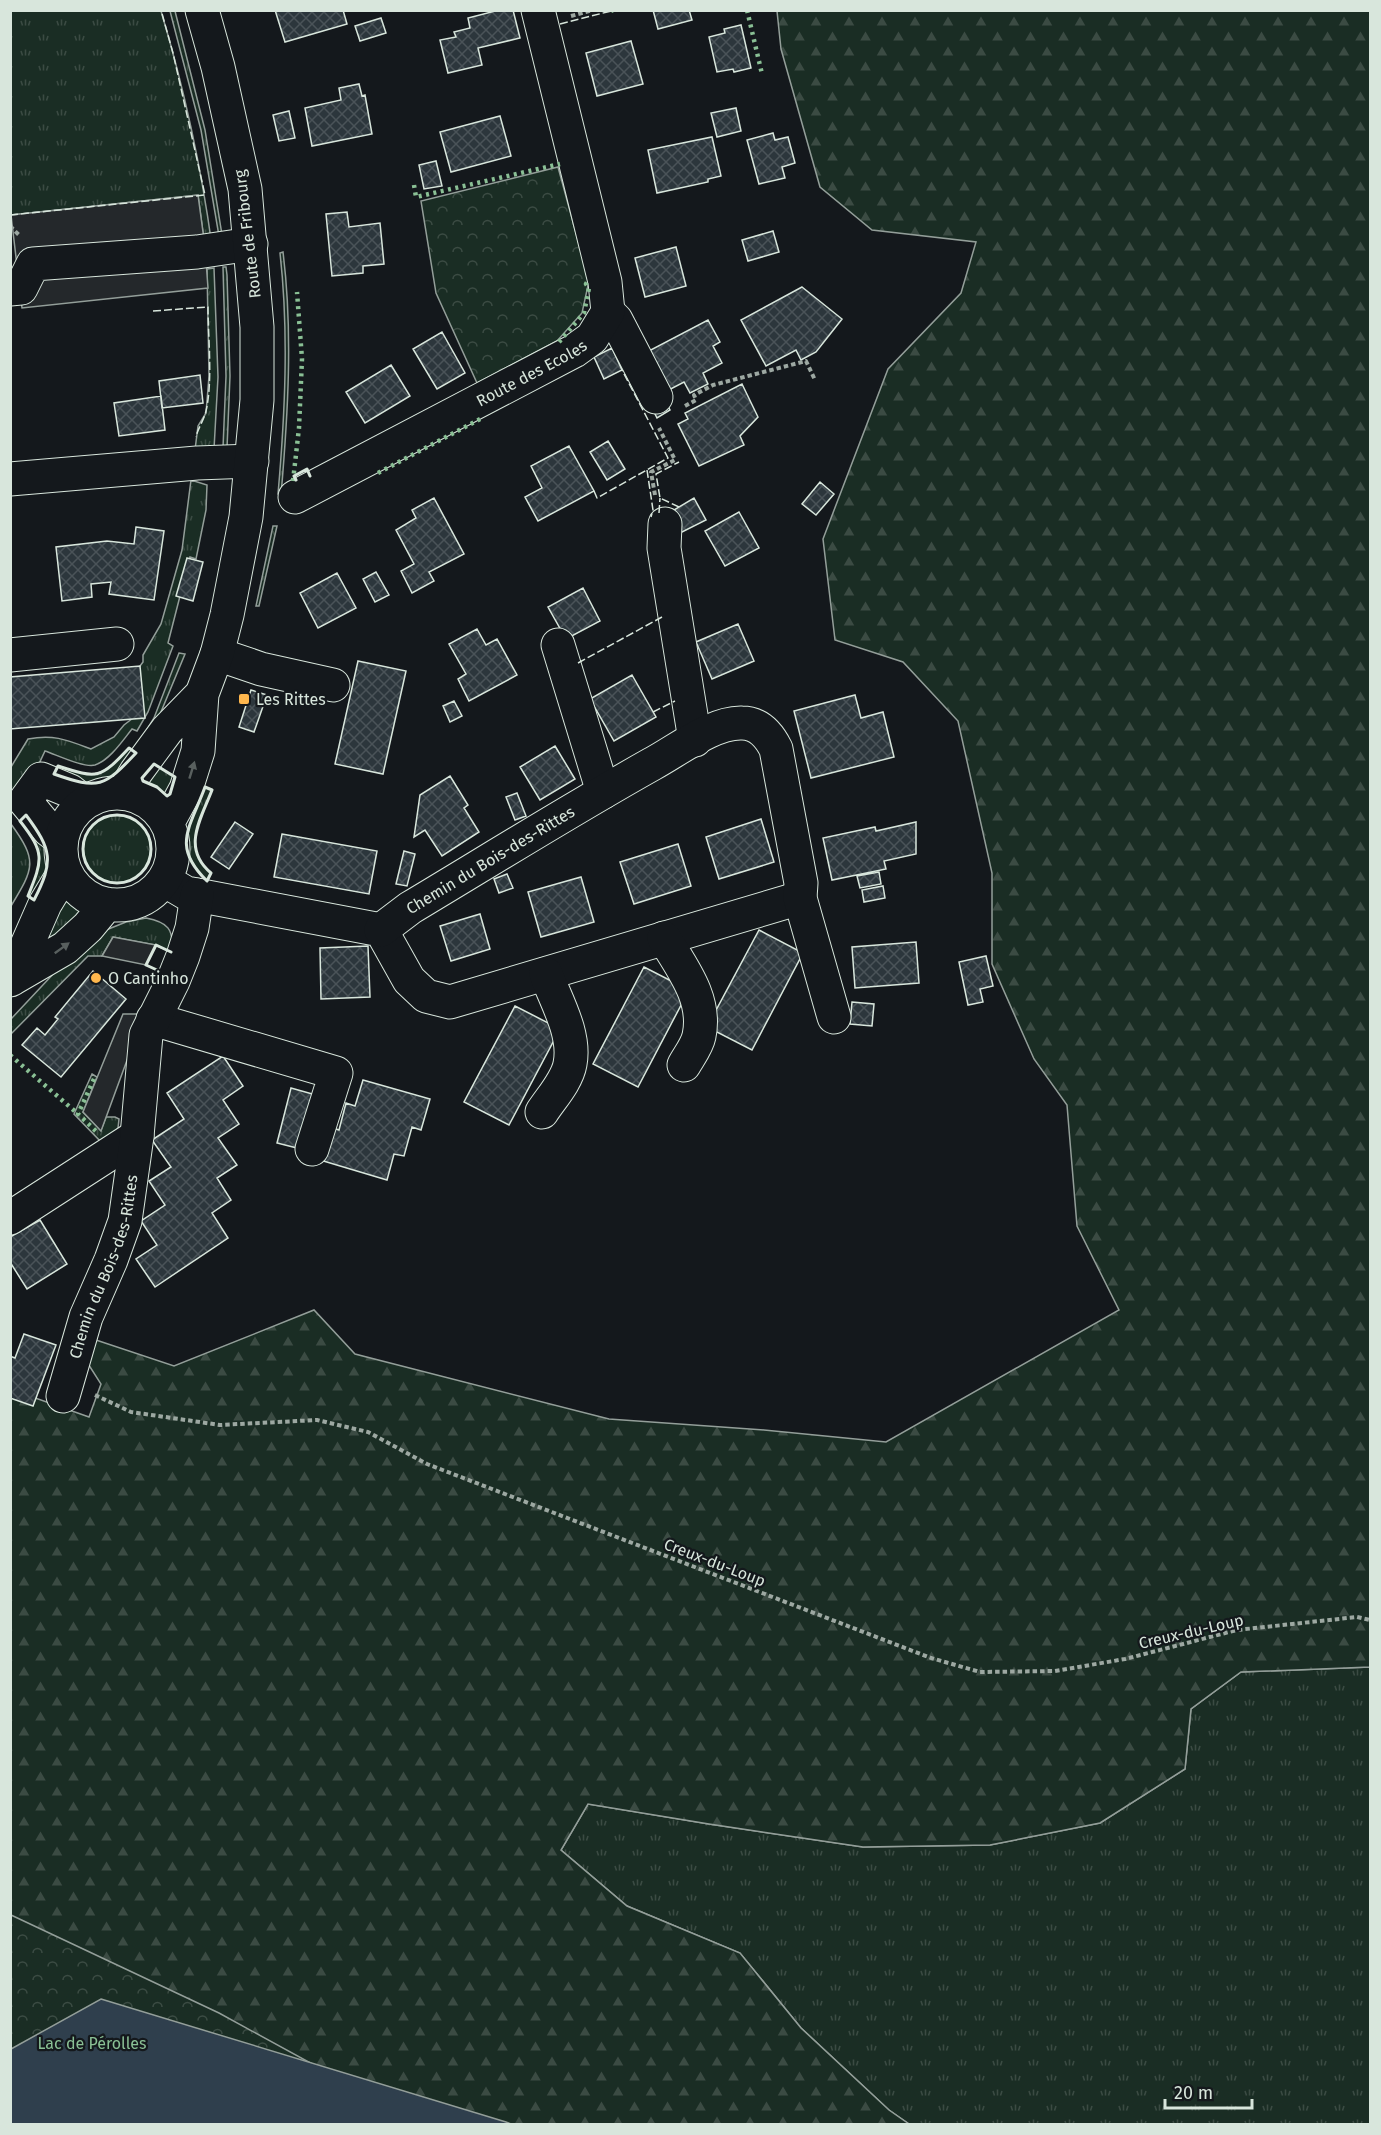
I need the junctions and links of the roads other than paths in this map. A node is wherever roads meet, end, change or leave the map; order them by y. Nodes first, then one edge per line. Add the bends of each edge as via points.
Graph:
1 (202, 10) edge
2 (538, 10) edge
3 (251, 244) junction
4 (10, 289) edge
5 (608, 312) junction
6 (662, 410) road end
7 (252, 461) junction
8 (10, 479) edge
9 (295, 497) dead end
10 (660, 512) road end
11 (117, 644) dead end
12 (558, 645) dead end
13 (217, 654) junction
14 (10, 655) edge
15 (333, 685) dead end
16 (202, 694) junction
17 (695, 740) junction
18 (124, 792) junction
19 (603, 792) junction
20 (84, 802) junction
21 (168, 822) junction
22 (61, 838) junction
23 (65, 871) junction
24 (164, 880) junction
25 (196, 895) junction
26 (800, 898) junction
27 (107, 904) junction
28 (381, 930) junction
29 (664, 938) junction
30 (546, 974) junction
31 (11, 980) edge
32 (834, 1017) dead end
33 (153, 1019) junction
34 (684, 1065) dead end
35 (542, 1112) dead end
36 (137, 1136) junction
37 (312, 1149) dead end
38 (10, 1218) edge
39 (67, 1384) road end

1 - 3 street, Route de Fribourg via 245,189
2 - 5 street via 605,282
3 - 4 street via 197,252 33,264 21,288
3 - 7 street, Route de Fribourg via 257,327
5 - 6 street
5 - 9 street, Route des Ecoles via 592,338 574,351
7 - 8 street
7 - 13 street, Route de Fribourg via 246,517
10 - 17 street
11 - 14 street
12 - 19 street
13 - 15 street via 261,669
13 - 16 street, Route de Fribourg
16 - 18 street, Route de Fribourg via 167,730
21 -> 16 street, Route de Fribourg via 186,789 198,751
17 - 19 street, Chemin du Bois-des-Rittes
17 - 26 street, Chemin du Bois-des-Rittes via 713,729 744,722 769,735 776,749 801,883
18 - 20 street
18 - 21 street via 150,802
19 - 28 street, Chemin du Bois-des-Rittes via 410,908
20 - 22 street
20 - 22 street via 70,791 41,779 25,801 49,830
21 - 24 street via 174,853
22 - 23 street
23 - 27 street via 81,892
23 - 31 street via 45,904
24 - 25 street
24 - 27 street via 142,899 124,905
25 - 28 street
25 - 33 street, Chemin du Bois-des-Rittes via 183,956
26 - 29 street
26 - 32 street, Chemin du Bois-des-Rittes
31 -> 27 street via 65,948
28 - 30 street via 409,980 426,996 450,1002
29 - 30 street
29 - 34 street via 694,990 700,1011 699,1037
30 - 35 street via 571,1039 570,1065
33 - 36 street, Chemin du Bois-des-Rittes via 146,1035
33 - 37 street via 336,1073
36 - 38 street, Chemin du Bois-des-Rittes
36 - 39 street, Chemin du Bois-des-Rittes via 125,1221 86,1317

